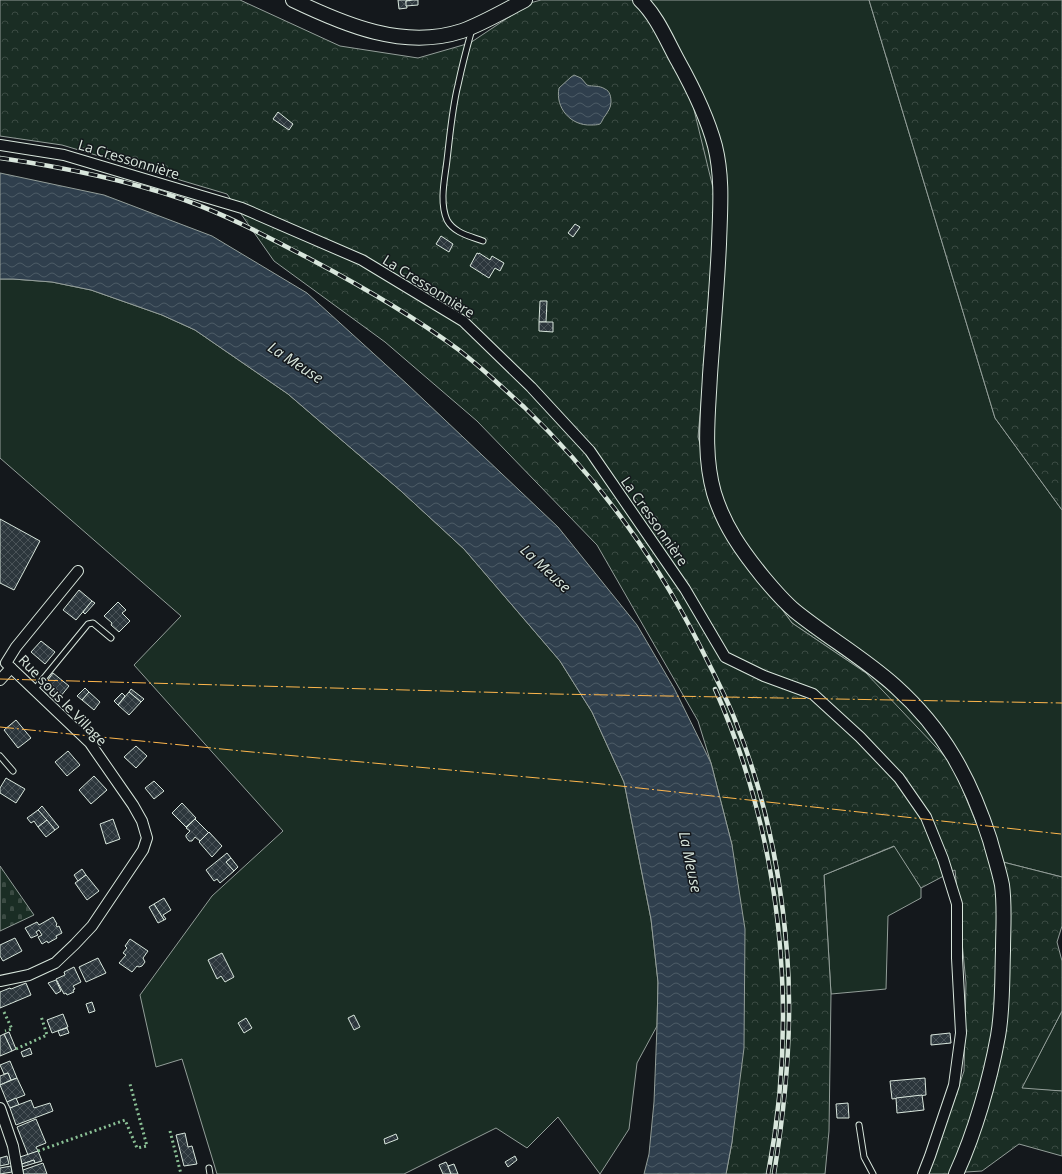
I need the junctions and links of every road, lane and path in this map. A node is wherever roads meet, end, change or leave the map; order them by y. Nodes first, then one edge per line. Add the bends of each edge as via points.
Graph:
1 (293, 0) edge
2 (525, 0) edge
3 (643, 2) edge
4 (473, 26) junction
5 (0, 145) edge
6 (483, 241) dead end
7 (78, 571) dead end
8 (111, 638) dead end
9 (11, 668) junction
10 (0, 680) edge
11 (34, 690) junction
12 (0, 756) edge
13 (14, 772) dead end
14 (0, 981) edge
15 (0, 1108) edge
16 (859, 1125) dead end
17 (209, 1168) dead end
18 (18, 1174) edge
19 (210, 1174) edge
20 (873, 1174) edge
21 (923, 1174) edge
22 (956, 1174) edge

1 - 4 street via 375,33 420,38 441,36
2 - 4 street
3 - 22 street via 694,89 715,146 720,185 720,220 707,431 709,472 720,511 738,546 779,595 793,609 874,669 929,720 945,741 971,788 994,853 1003,898 1002,994 998,1034 972,1131
4 - 6 lane via 458,84 443,191 444,208 452,227
5 - 21 street, La Cressonnière via 64,155 242,208 362,260 463,321 531,387 590,451 685,589 725,657 764,676 814,694 899,778 926,817 957,904 961,1032 954,1085
7 - 9 street, Rue sous le Village via 16,647 6,664
8 - 11 lane via 93,623 88,624
9 - 10 street
9 - 11 street, Rue sous le Village
11 - 14 street, Rue sous le Village via 90,744 133,805 147,838 143,850 92,926 75,944 55,963 29,975
12 - 13 lane
15 - 18 street via 13,1146
16 - 20 lane via 864,1157
17 - 19 lane

